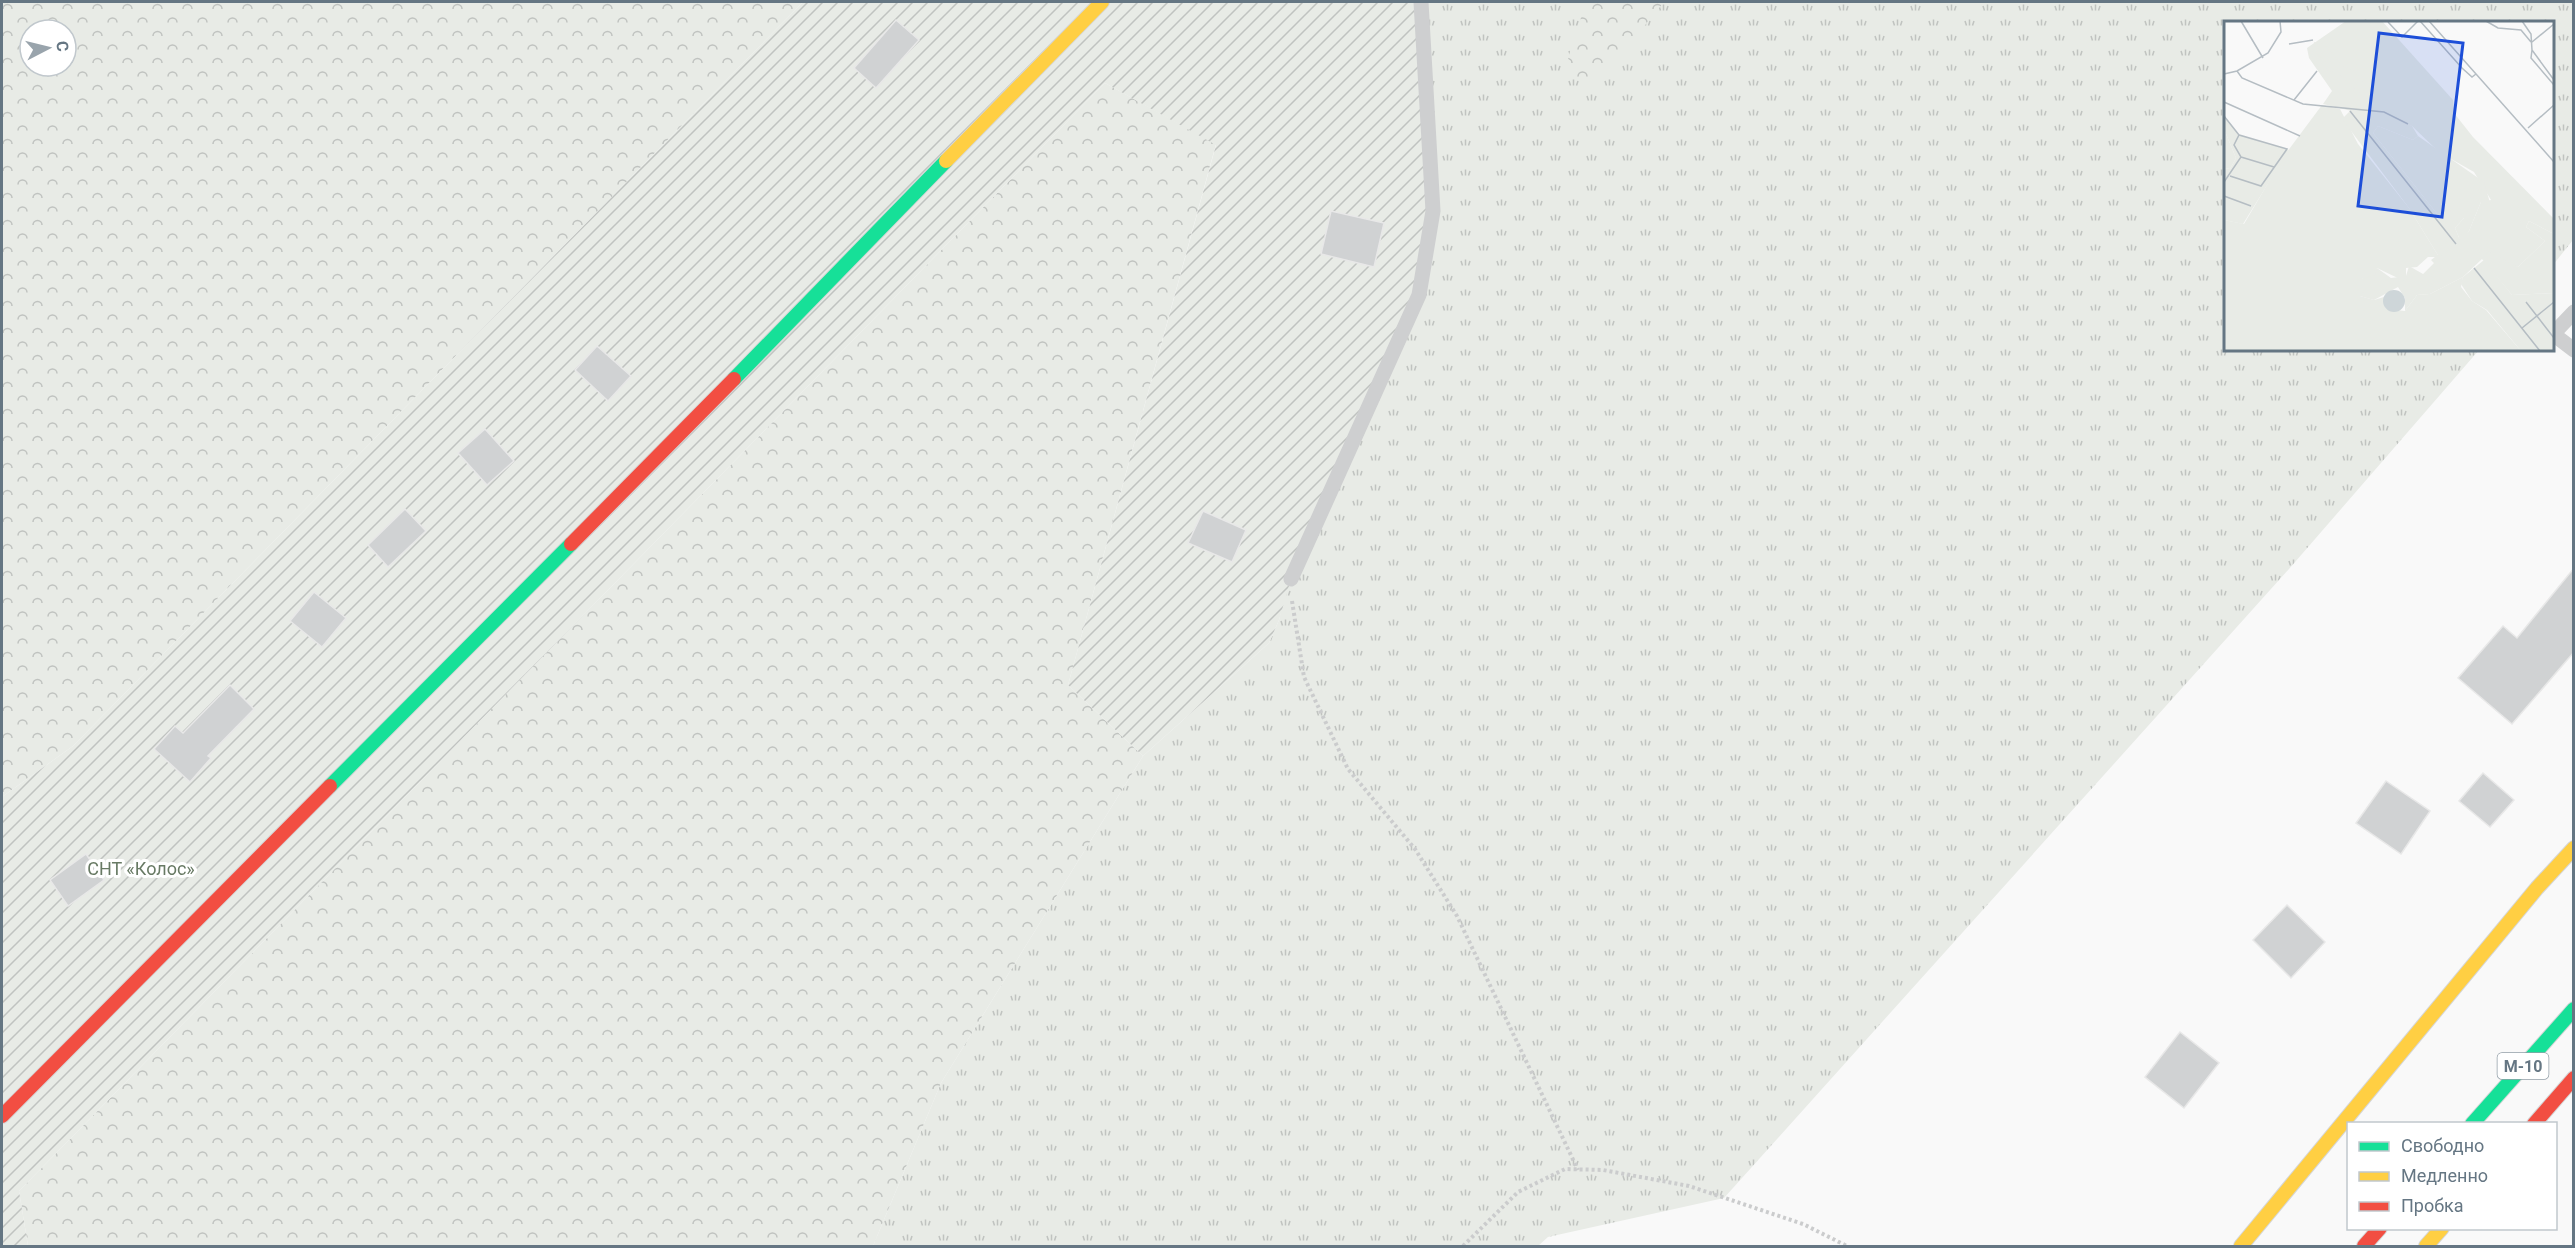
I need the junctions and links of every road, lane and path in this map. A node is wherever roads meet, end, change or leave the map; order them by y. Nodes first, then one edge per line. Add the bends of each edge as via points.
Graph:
1 (1102, 2) edge
2 (1421, 2) edge
3 (2574, 312) edge
4 (2554, 333) edge
5 (2554, 335) edge
6 (2574, 350) edge
7 (1290, 579) joint
8 (2574, 848) edge
9 (2574, 1010) edge
10 (2574, 1078) edge
11 (2, 1116) edge
12 (2474, 1122) edge
13 (2536, 1122) edge
14 (1578, 1170) junction
15 (2378, 1230) edge
16 (2440, 1230) edge
17 (1463, 1246) edge
18 (1847, 1246) edge
19 (2241, 1246) edge
20 (2364, 1246) edge
21 (2426, 1246) edge

1 - 11 main road via 669,445
2 - 7 lane via 1433,211 1419,295
3 - 4 lane
5 - 6 lane
7 - 14 path via 1304,677 1348,769 1415,849 1457,916
8 - 19 main road via 2529,897
9 - 12 main road, М-10
10 - 13 main road, М-10
14 - 17 path via 1565,1169 1518,1192
14 - 18 path via 1603,1170 1689,1186 1803,1224
15 - 20 main road
16 - 21 main road

